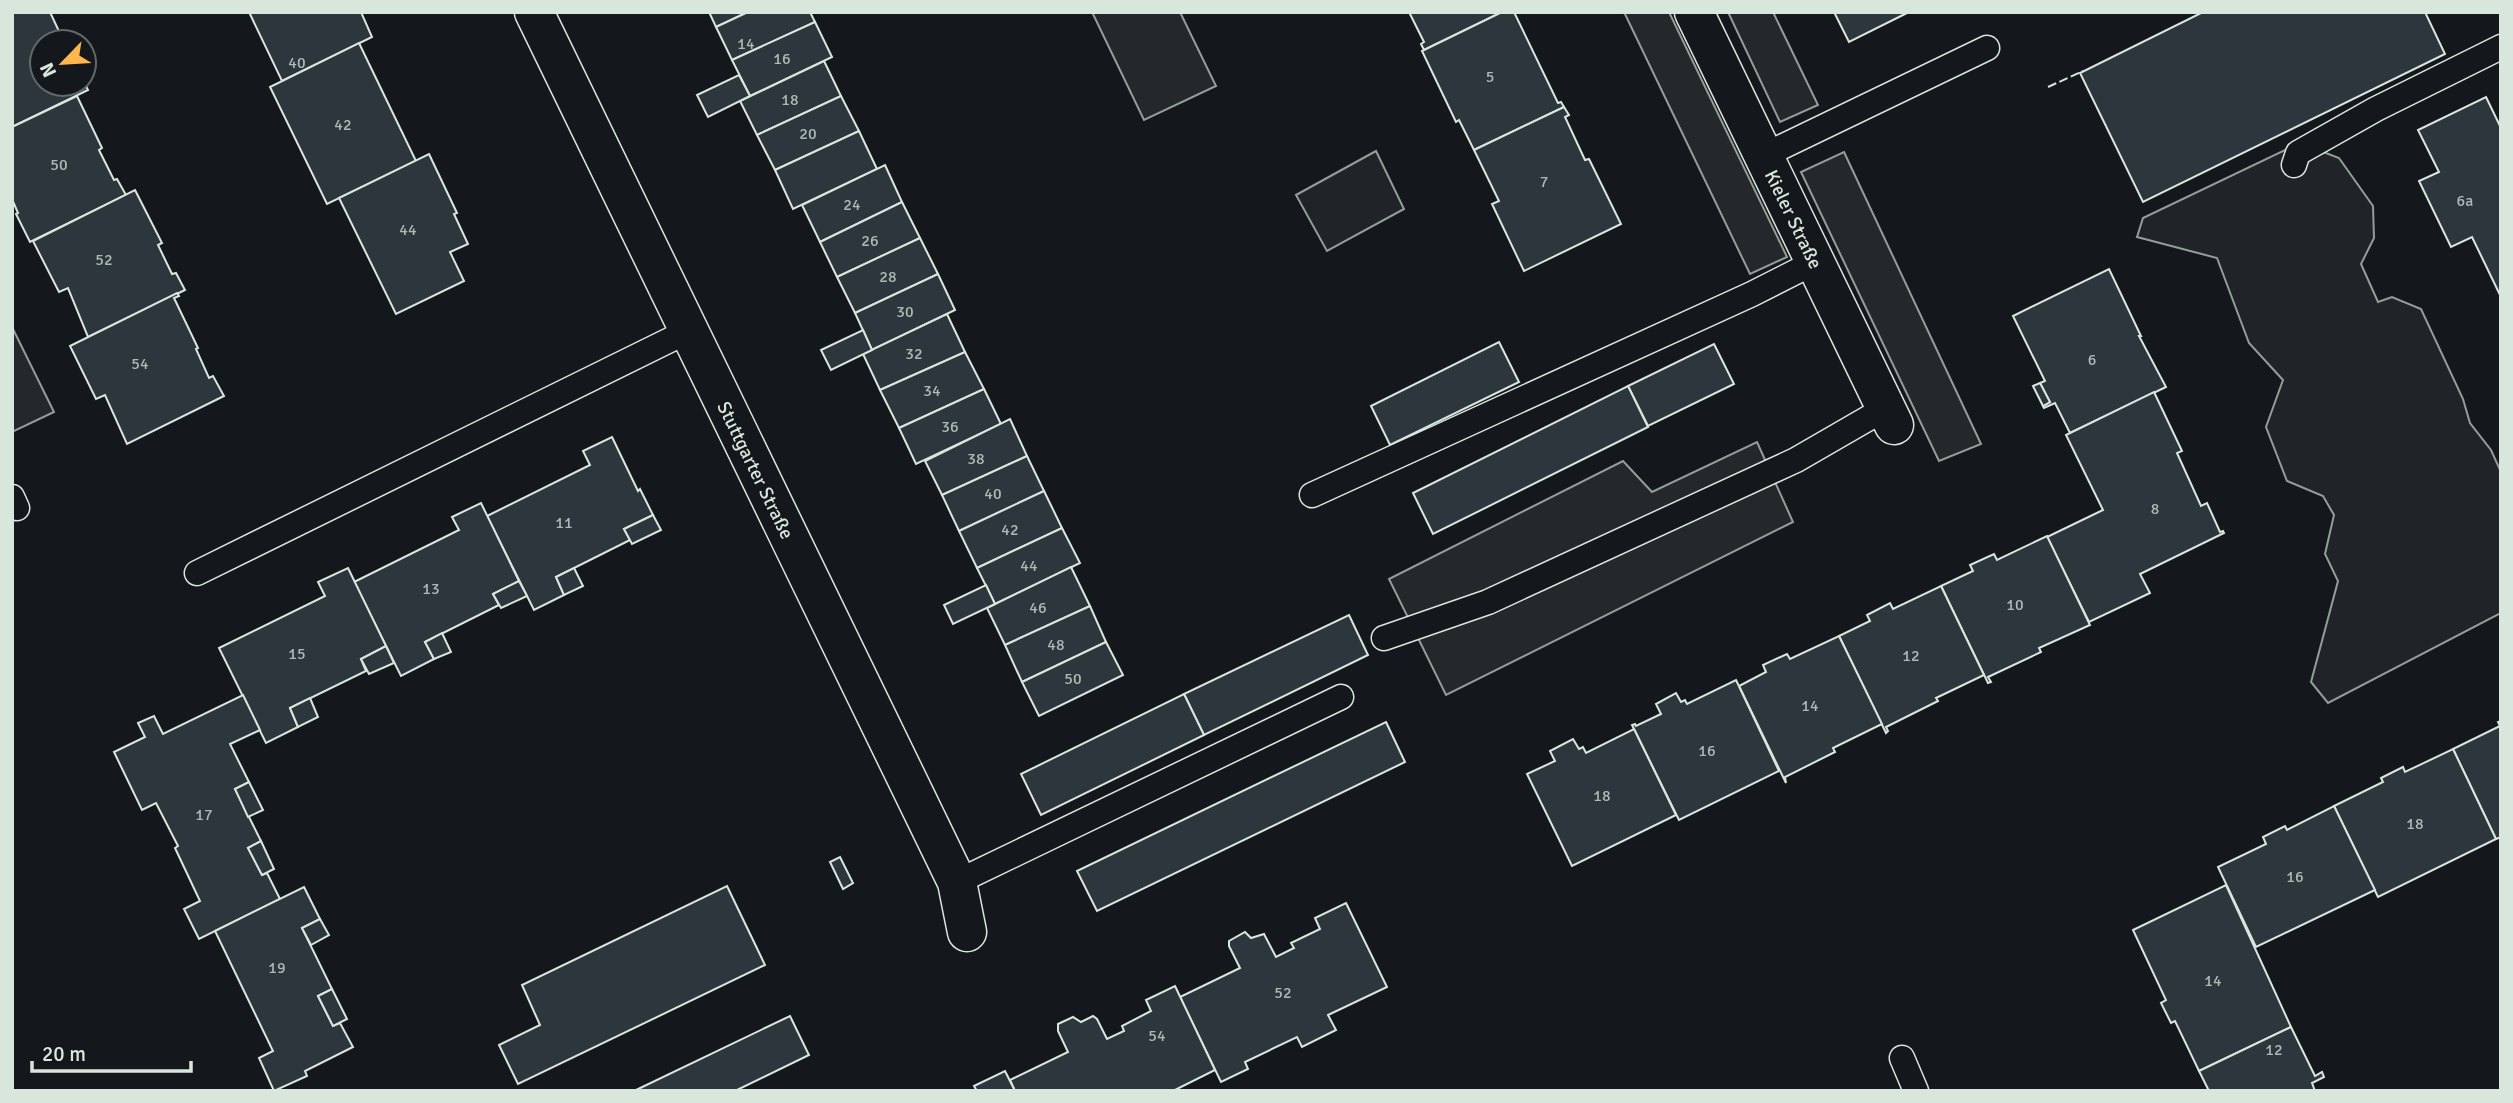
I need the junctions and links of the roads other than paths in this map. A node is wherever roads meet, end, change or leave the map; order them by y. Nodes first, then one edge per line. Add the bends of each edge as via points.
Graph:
1 (534, 12) edge
2 (1694, 12) edge
3 (2501, 47) edge
4 (1987, 48) dead end
5 (1763, 156) junction
6 (2294, 165) dead end
7 (1815, 262) junction
8 (688, 331) junction
9 (1890, 417) joint
10 (1312, 495) dead end
11 (197, 573) dead end
12 (1384, 638) dead end
13 (1341, 697) dead end
14 (957, 882) junction
15 (967, 932) dead end
16 (1902, 1058) dead end
17 (1916, 1091) edge

1 - 8 street, Stuttgarter Straße
2 - 5 street, Kieler Straße
3 - 6 lane via 2298,153
4 - 5 lane
5 - 7 street, Kieler Straße
7 - 9 street, Kieler Straße
7 - 10 lane
8 - 11 lane
8 - 14 street, Stuttgarter Straße
9 - 12 lane via 1500,596
13 - 14 lane
14 - 15 street, Stuttgarter Straße
16 - 17 lane

